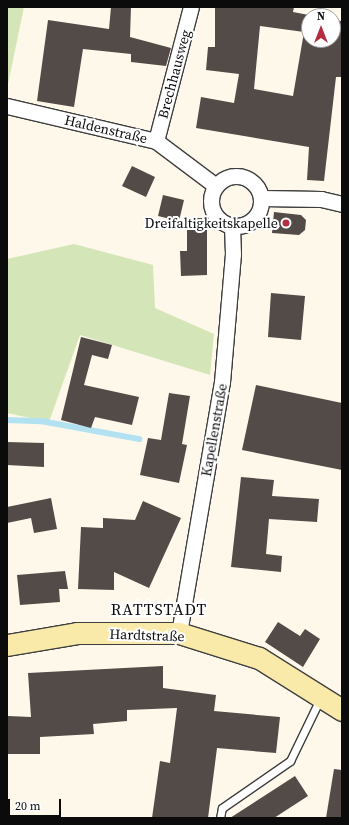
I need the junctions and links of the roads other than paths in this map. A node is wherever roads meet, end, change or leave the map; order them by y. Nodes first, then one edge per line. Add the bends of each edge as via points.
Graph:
1 (191, 7) edge
2 (7, 106) edge
3 (156, 141) junction
4 (216, 186) junction
5 (262, 198) junction
6 (342, 204) edge
7 (232, 226) junction
8 (179, 633) junction
9 (10, 642) edge
10 (321, 697) junction
11 (342, 710) edge
12 (220, 818) edge

1 - 3 street, Brechhausweg
2 - 3 street, Haldenstraße
3 - 4 street, Haldenstraße
4 - 5 street via 230,176 239,176 254,183
4 - 7 street via 211,198 212,210 224,223
5 - 6 street via 321,199
5 - 7 street via 259,212 250,223
7 - 8 street, Kapellenstraße via 233,254 222,382
8 - 9 street, Hardtstraße via 77,633
8 - 10 street, Hardtstraße via 259,658
10 - 11 street, Hardtstraße
10 - 12 lane via 290,761 222,808

